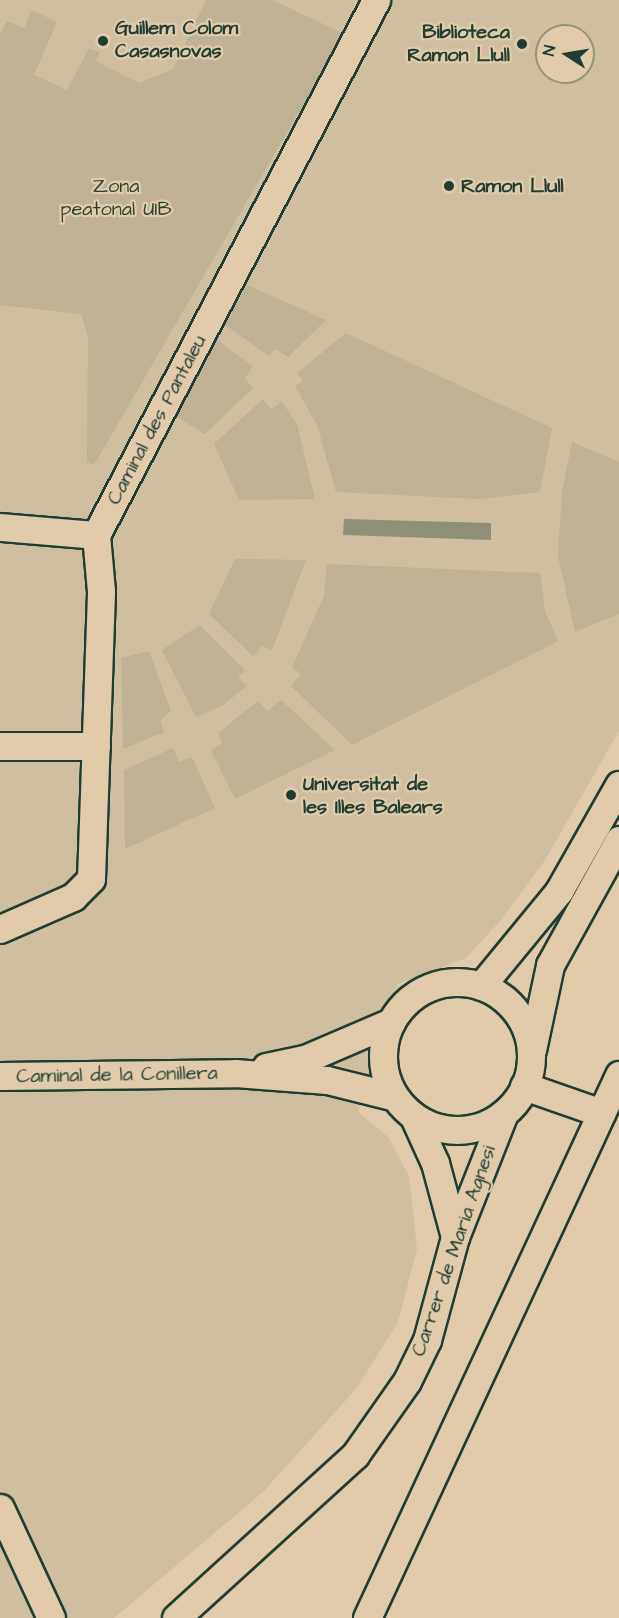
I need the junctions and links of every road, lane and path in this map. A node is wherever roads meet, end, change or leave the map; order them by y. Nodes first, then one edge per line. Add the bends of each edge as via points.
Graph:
1 (376, 0) edge
2 (0, 527) edge
3 (96, 535) junction
4 (0, 746) edge
5 (96, 746) junction
6 (619, 785) edge
7 (619, 840) edge
8 (0, 929) edge
9 (481, 986) junction
10 (391, 1022) junction
11 (531, 1054) junction
12 (235, 1073) junction
13 (619, 1074) edge
14 (0, 1076) edge
15 (524, 1086) junction
16 (395, 1097) junction
17 (504, 1113) junction
18 (601, 1113) junction
19 (414, 1117) junction
20 (455, 1237) junction
21 (0, 1508) edge
22 (51, 1618) edge
23 (176, 1618) edge
24 (367, 1618) edge

1 - 3 street, Caminal des Pantaleu
2 - 3 street
3 - 5 street via 101,591
4 - 5 street
5 - 8 street via 91,879 73,897
6 - 9 street via 559,891
7 - 11 street via 550,965
9 - 10 street via 460,982 429,988 404,1004
9 - 11 street via 517,1012
10 - 12 street via 305,1059
10 - 16 street via 382,1060
11 - 15 street
12 - 14 street, Caminal de la Conillera
12 - 16 street via 327,1080
13 - 18 street
15 - 17 street
15 - 18 street
16 - 19 street
17 - 19 street via 483,1126 459,1131
17 - 20 street, Carrer de Maria Agnesi
18 - 24 street
19 - 20 street via 435,1163
20 - 23 street, Carrer de Maria Agnesi via 427,1340 376,1426 326,1485
21 - 22 street

